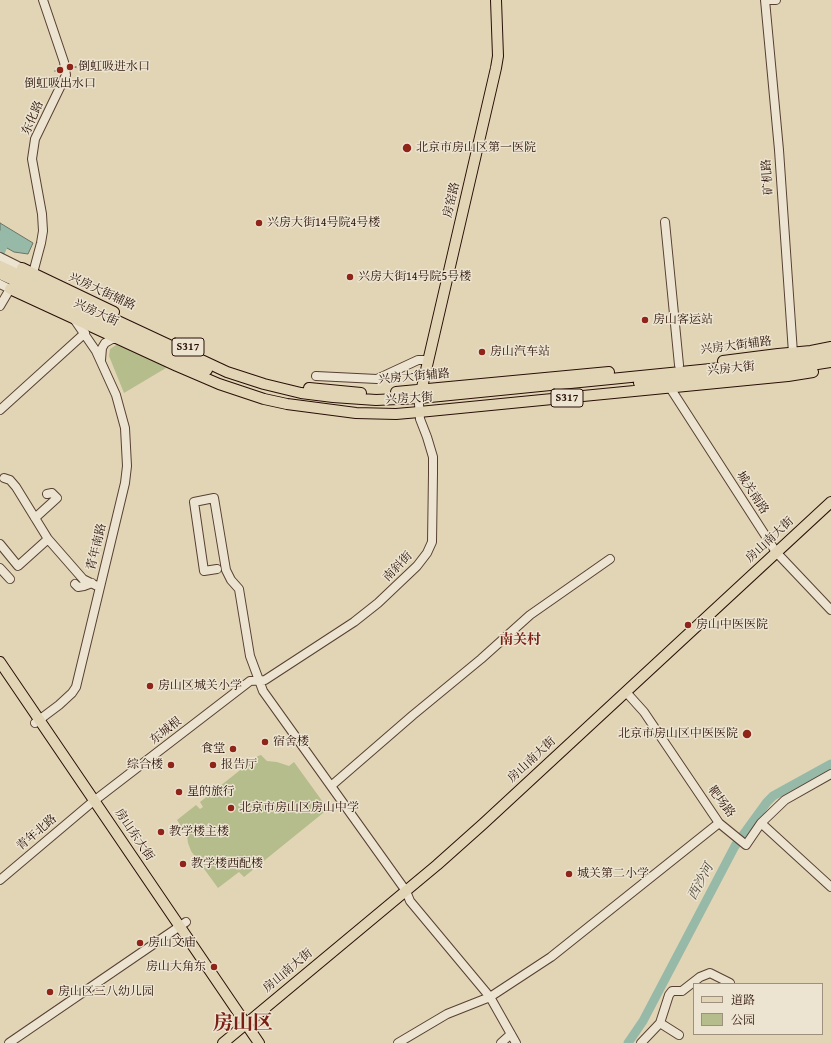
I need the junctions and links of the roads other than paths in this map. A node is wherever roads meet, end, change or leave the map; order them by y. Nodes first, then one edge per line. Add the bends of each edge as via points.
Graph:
1 (43, 0) edge
2 (496, 0) edge
3 (765, 0) edge
4 (776, 0) edge
5 (665, 222) dead end
6 (0, 257) edge
7 (0, 266) edge
8 (33, 273) junction
9 (0, 274) edge
10 (17, 278) junction
11 (0, 284) edge
12 (51, 298) junction
13 (93, 302) junction
14 (0, 306) edge
15 (102, 314) junction
16 (72, 317) junction
17 (85, 333) junction
18 (123, 340) junction
19 (831, 347) edge
20 (810, 351) junction
21 (793, 353) junction
22 (831, 355) edge
23 (101, 360) junction
24 (428, 360) junction
25 (727, 361) junction
26 (781, 362) junction
27 (831, 362) edge
28 (679, 365) junction
29 (744, 366) junction
30 (181, 368) junction
31 (831, 368) edge
32 (212, 373) junction
33 (316, 376) dead end
34 (491, 384) junction
35 (668, 385) junction
36 (501, 390) junction
37 (364, 393) junction
38 (351, 401) junction
39 (420, 401) junction
40 (321, 402) junction
41 (302, 407) junction
42 (0, 410) edge
43 (365, 413) junction
44 (4, 478) dead end
45 (47, 494) dead end
46 (831, 502) edge
47 (35, 518) junction
48 (48, 539) junction
49 (0, 544) edge
50 (776, 552) junction
51 (610, 559) dead end
52 (0, 568) edge
53 (217, 569) dead end
54 (10, 579) dead end
55 (75, 584) dead end
56 (95, 585) junction
57 (831, 610) edge
58 (0, 662) edge
59 (0, 672) edge
60 (259, 681) junction
61 (626, 692) junction
62 (37, 722) junction
63 (831, 774) edge
64 (331, 786) junction
65 (93, 802) junction
66 (719, 823) junction
67 (761, 823) junction
68 (0, 880) edge
69 (831, 887) edge
70 (406, 890) junction
71 (181, 926) junction
72 (730, 983) edge
73 (490, 997) junction
74 (660, 1023) junction
75 (244, 1025) junction
76 (511, 1034) junction
77 (679, 1035) dead end
78 (9, 1043) edge
79 (223, 1043) edge
80 (253, 1043) edge
81 (259, 1043) edge
82 (398, 1043) edge
83 (500, 1043) edge
84 (516, 1043) edge
85 (642, 1043) edge

1 - 8 street, 东化路 via 66,75 35,139 32,159 43,231
2 - 24 main road, 房窑路 via 496,68
3 - 4 street
3 - 21 street, 矿机路 via 779,150
5 - 28 street
6 - 10 street
7 - 10 main road
8 - 10 main road
8 - 13 main road, 兴房大街辅路 / S317
9 - 10 main road
10 - 11 street
10 - 12 main road, 兴房大街 / S317
10 - 14 street
10 - 15 main road, 兴房大街 / S317
10 - 16 main road, 兴房大街 / S317
12 - 16 main road
12 - 32 main road, 兴房大街 / S317
13 - 15 main road
13 - 37 main road, 兴房大街辅路 / S317 via 193,350 265,378 300,387
15 - 38 main road, 兴房大街 / S317 via 227,372 301,393
16 - 17 street, 青年南路
16 - 18 main road, 兴房大街 / S317
17 - 23 street, 青年南路
17 - 42 street
18 - 23 street via 112,339 106,343 102,348
18 - 30 main road, 兴房大街 / S317
19 - 20 main road, 兴房大街辅路 / S317
20 - 21 main road, 兴房大街辅路 / S317
20 - 26 main road
21 - 25 main road, 兴房大街辅路 / S317
22 - 26 main road, 兴房大街 / S317
23 - 56 street, 青年南路 via 121,409 127,461 125,483
24 - 33 street via 418,360 377,379
24 - 39 main road, 房窑路
25 - 28 main road, 兴房大街辅路 / S317
25 - 29 main road
26 - 29 main road, 兴房大街 / S317
27 - 35 main road, 兴房大街 / S317
28 - 34 main road, 兴房大街辅路 / S317
29 - 36 main road, 兴房大街 / S317
30 - 32 main road
30 - 41 main road, 兴房大街 / S317 via 264,399
31 - 35 main road, 兴房大街 / S317 via 788,376
32 - 40 main road, 兴房大街 / S317 via 261,390
34 - 36 main road
34 - 39 main road, 兴房大街辅路 / S317
35 - 39 main road, 兴房大街 / S317
35 - 50 street, 城关南路
36 - 39 main road, 兴房大街 / S317
37 - 38 main road
37 - 39 main road, 兴房大街辅路 / S317
38 - 39 main road, 兴房大街 / S317
38 - 40 main road, 兴房大街 / S317
38 - 43 main road
39 - 43 main road, 兴房大街 / S317 via 396,414
39 - 60 street, 南斜街 via 420,419 433,457 432,542 427,553 378,603 354,622 265,680
40 - 41 main road
41 - 43 main road, 兴房大街 / S317
44 - 47 street via 16,487
45 - 47 street via 52,493 57,498
46 - 50 main road, 房山南大街
47 - 48 street
48 - 49 street via 18,566
48 - 56 street via 84,579
50 - 57 street, 城关南路
50 - 61 main road, 房山南大街
51 - 64 street via 530,615
52 - 54 street
53 - 60 street via 204,571 194,502 214,498 226,570 239,589 250,656
55 - 56 street via 78,587
56 - 62 street, 青年南路 via 76,688
58 - 62 main road, 房山东大街
59 - 62 main road, 房山东大街
60 - 64 street via 263,691
60 - 65 street, 东城根 via 250,681
61 - 66 street, 靶场路 via 644,712
61 - 70 main road, 房山南大街 via 483,824
62 - 65 main road, 房山东大街
63 - 67 street, 靶场路 via 785,800
64 - 70 street
65 - 68 street, 青年北路
65 - 71 main road, 房山东大街
66 - 67 street, 靶场路 via 746,845
66 - 73 street via 551,957
67 - 69 street
70 - 73 street via 410,901
70 - 75 main road, 房山南大街
71 - 75 main road, 房山东大街
71 - 78 street
72 - 74 street via 710,973 700,977 682,991 672,991
73 - 76 street
73 - 82 street via 447,1014
74 - 77 street
74 - 85 street
75 - 79 main road, 房山南大街
75 - 80 main road
75 - 81 main road
76 - 83 street
76 - 84 street

